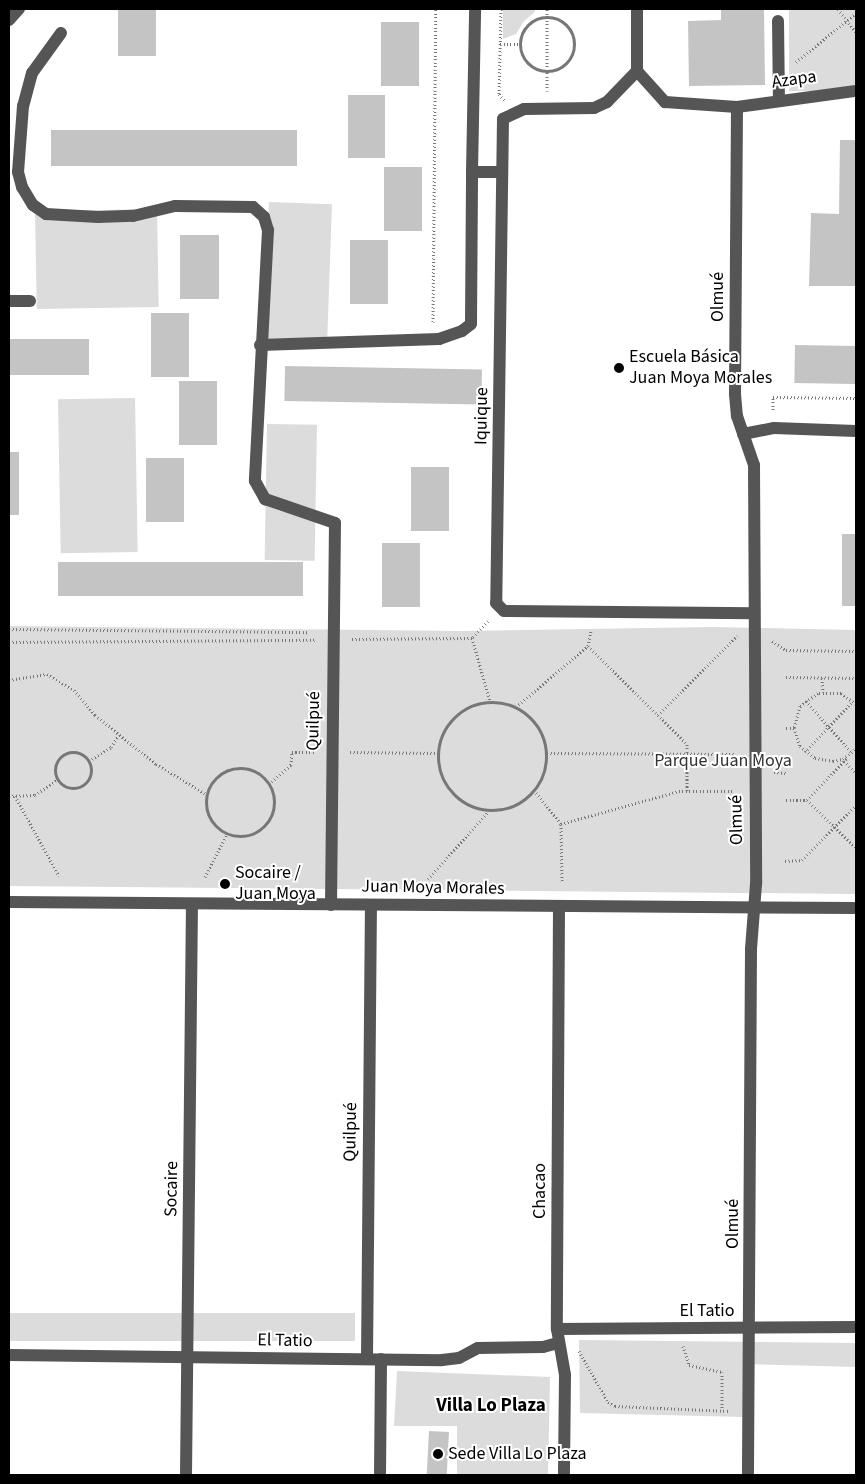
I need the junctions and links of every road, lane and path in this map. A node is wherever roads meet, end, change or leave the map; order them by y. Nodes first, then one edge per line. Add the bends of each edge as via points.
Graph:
1 (19, 9) edge
2 (436, 9) edge
3 (475, 9) edge
4 (501, 9) edge
5 (547, 9) edge
6 (637, 9) edge
7 (838, 9) edge
8 (856, 14) edge
9 (547, 17) junction
10 (9, 20) edge
11 (778, 21) dead end
12 (846, 23) junction
13 (856, 32) edge
14 (61, 33) dead end
15 (500, 44) junction
16 (520, 44) junction
17 (637, 71) junction
18 (547, 72) junction
19 (779, 75) junction
20 (856, 90) edge
21 (779, 100) junction
22 (737, 107) junction
23 (547, 108) junction
24 (512, 113) junction
25 (472, 172) junction
26 (501, 172) junction
27 (30, 301) dead end
28 (9, 302) edge
29 (432, 340) junction
30 (260, 345) junction
31 (856, 398) edge
32 (774, 428) junction
33 (856, 431) edge
34 (743, 434) junction
35 (499, 609) junction
36 (754, 613) junction
37 (9, 629) edge
38 (310, 632) dead end
39 (333, 634) junction
40 (754, 636) junction
41 (472, 638) junction
42 (9, 642) edge
43 (856, 651) edge
44 (786, 678) dead end
45 (822, 678) junction
46 (856, 678) edge
47 (9, 680) edge
48 (823, 692) junction
49 (490, 701) junction
50 (806, 701) junction
51 (855, 703) edge
52 (516, 707) junction
53 (658, 715) junction
54 (829, 726) junction
55 (786, 728) dead end
56 (794, 728) junction
57 (119, 735) junction
58 (856, 749) edge
59 (332, 752) junction
60 (438, 752) junction
61 (805, 752) junction
62 (546, 753) junction
63 (853, 753) junction
64 (687, 754) junction
65 (734, 754) dead end
66 (844, 760) junction
67 (89, 761) junction
68 (856, 773) edge
69 (58, 779) junction
70 (269, 784) junction
71 (534, 790) junction
72 (687, 791) junction
73 (734, 791) dead end
74 (206, 794) junction
75 (9, 796) edge
76 (15, 796) junction
77 (786, 800) dead end
78 (807, 800) junction
79 (856, 805) edge
80 (489, 810) junction
81 (562, 824) junction
82 (834, 827) junction
83 (227, 834) junction
84 (856, 848) edge
85 (785, 861) dead end
86 (59, 876) dead end
87 (205, 877) dead end
88 (428, 879) dead end
89 (562, 881) dead end
90 (9, 902) edge
91 (192, 904) junction
92 (331, 905) junction
93 (371, 905) junction
94 (560, 907) junction
95 (754, 908) junction
96 (856, 908) edge
97 (856, 1327) edge
98 (679, 1328) junction
99 (750, 1328) junction
100 (557, 1329) junction
101 (558, 1343) junction
102 (9, 1355) edge
103 (187, 1357) junction
104 (366, 1359) junction
105 (382, 1359) junction
106 (722, 1410) junction
107 (749, 1412) junction
108 (186, 1475) edge
109 (380, 1475) edge
110 (564, 1475) edge
111 (748, 1475) edge

1 - 10 street
2 - 29 path
3 - 25 street
4 - 15 path
5 - 9 path
6 - 17 street
7 - 12 path
8 - 12 path
9 - 16 path via 529,24
9 - 18 path
9 - 18 path via 568,27 574,43 570,60 563,67
11 - 19 street
12 - 13 path
12 - 19 path
14 - 30 street via 32,73 23,106 18,172 22,187 33,205 46,214 98,217 133,216 175,206 253,207 264,217 268,230
15 - 16 path
15 - 24 path via 499,94
16 - 18 path via 529,65
17 - 22 street, Azapa via 665,102
17 - 23 street via 607,102 600,105 580,110
18 - 23 path
19 - 21 street
20 - 21 street, Azapa
21 - 22 street, Azapa
22 - 34 street, Olmué via 735,394
23 - 24 street
24 - 26 street, Iquique via 503,119
25 - 26 street
25 - 29 street via 472,324 462,331
26 - 35 street, Iquique via 500,428 496,510 496,603
27 - 28 street
29 - 30 street
30 - 39 street, Quilpué via 255,481 264,499 335,523
31 - 32 path via 773,397
32 - 33 street
32 - 34 street
34 - 36 street, Olmué via 754,465
35 - 36 street
35 - 41 path
36 - 40 street, Olmué
37 - 38 path
39 - 41 path
39 - 42 path
39 - 59 street, Quilpué
40 - 43 path via 765,637 786,650
40 - 53 path via 735,636
40 - 95 street, Olmué
41 - 49 path
44 - 45 path
45 - 46 path
45 - 48 path
47 - 57 path via 47,674 74,690 95,715
48 - 50 path
48 - 51 path via 841,693
49 - 52 path
49 - 60 path via 475,703 450,720 442,734
50 - 54 path
50 - 56 path via 796,717
51 - 54 path
52 - 53 path via 588,646
52 - 62 path via 534,720 544,737
53 - 64 path via 687,744
54 - 61 path
54 - 63 path
55 - 56 path
56 - 61 path
57 - 67 path via 111,747
57 - 74 path via 156,764
58 - 63 path
59 - 60 path
59 - 70 path via 292,752 291,765
59 - 92 street, Quilpué
60 - 80 path via 443,779 451,792 462,802
61 - 66 path via 824,761
62 - 64 path
62 - 71 path via 546,769
63 - 66 path
64 - 65 path
64 - 72 path
66 - 68 path
66 - 78 path
67 - 69 path via 92,772 85,784 67,787
67 - 69 path via 83,754 68,752 56,762
69 - 76 path via 35,795
70 - 74 path via 251,770 235,768 219,775
70 - 83 path via 274,806 265,825 247,835
71 - 80 path via 520,803
71 - 81 path
72 - 73 path
72 - 81 path
74 - 83 path via 207,813 212,822
75 - 76 path
76 - 86 path
77 - 78 path
78 - 82 path
79 - 82 path
80 - 88 path
81 - 89 path
82 - 84 path
82 - 85 path via 802,860
83 - 87 path
90 - 91 street, Juan Moya Morales
91 - 92 street, Juan Moya Morales
91 - 103 street, Socaire
92 - 93 street, Juan Moya Morales
93 - 94 street, Juan Moya Morales
93 - 104 street, Quilpué
94 - 95 street, Juan Moya Morales
94 - 100 street, Chacao
95 - 96 street, Juan Moya Morales
95 - 99 street, Olmué
97 - 99 street, El Tatio
98 - 99 street, El Tatio
98 - 100 street, El Tatio
98 - 106 path via 689,1365 722,1372
99 - 107 street, Olmué
100 - 101 street, Chacao
101 - 105 street, El Tatio via 543,1347 478,1348 450,1360
101 - 106 path via 582,1353 608,1402 614,1406
101 - 110 street, Chacao via 565,1376
102 - 103 street, El Tatio
103 - 104 street, El Tatio
103 - 108 street, Socaire
104 - 105 street, El Tatio
105 - 109 street
106 - 107 path
107 - 111 street, Olmué

